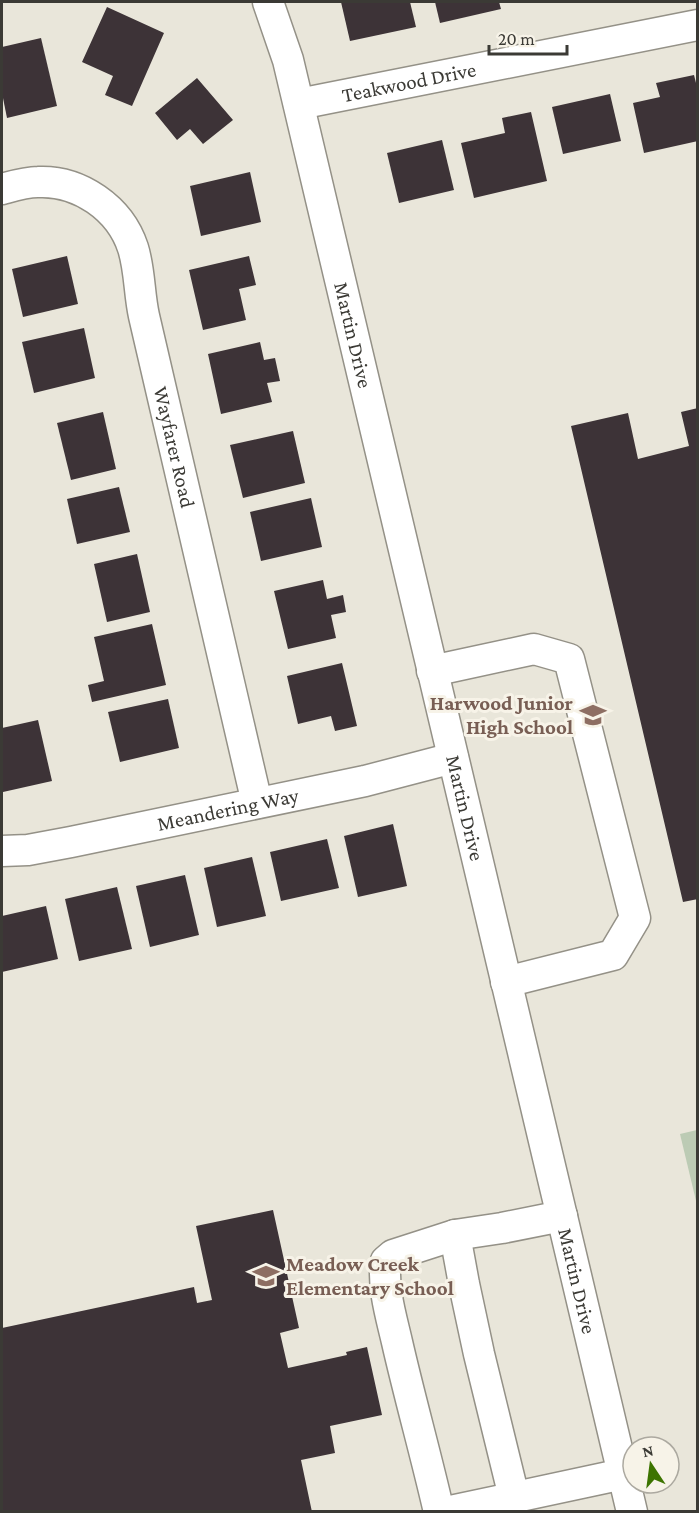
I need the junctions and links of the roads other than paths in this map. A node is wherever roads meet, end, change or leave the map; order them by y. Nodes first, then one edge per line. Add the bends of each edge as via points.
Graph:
1 (268, 2) edge
2 (698, 25) edge
3 (299, 104) junction
4 (2, 189) edge
5 (432, 671) junction
6 (453, 758) junction
7 (257, 803) junction
8 (2, 851) edge
9 (506, 982) junction
10 (562, 1216) junction
11 (455, 1235) junction
12 (621, 1466) edge
13 (621, 1474) edge
14 (628, 1495) edge
15 (514, 1497) junction
16 (439, 1512) edge
17 (446, 1512) edge
18 (632, 1512) edge

1 - 3 street, Martin Drive
2 - 3 street, Teakwood Drive
3 - 5 street, Martin Drive
4 - 7 street, Wayfarer Road via 53,182 83,191 120,222 133,247 144,316
5 - 6 street, Martin Drive
5 - 9 street via 534,649 569,659 634,918 613,955
6 - 7 street, Meandering Way
6 - 9 street, Martin Drive
7 - 8 street, Meandering Way via 39,848
9 - 10 street, Martin Drive
10 - 11 street
10 - 12 street, Martin Drive
11 - 15 street
11 - 16 street via 393,1255 386,1261 384,1273
13 - 15 street
14 - 18 street, Martin Drive
15 - 17 street

